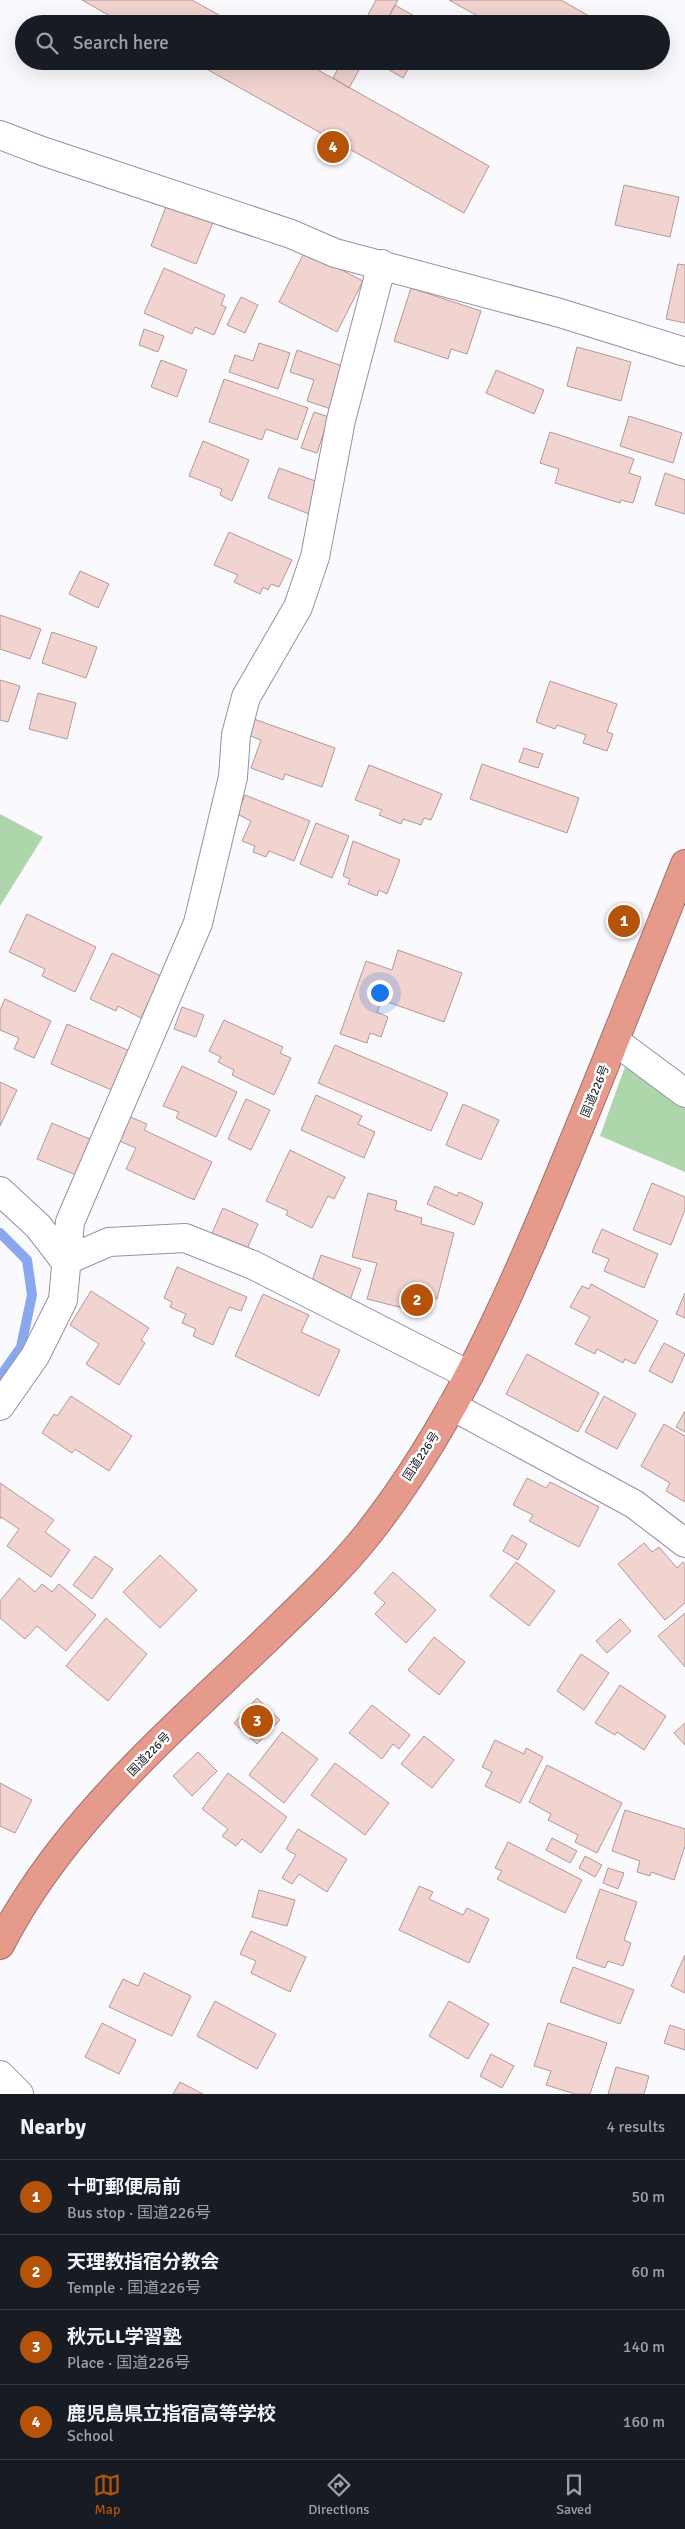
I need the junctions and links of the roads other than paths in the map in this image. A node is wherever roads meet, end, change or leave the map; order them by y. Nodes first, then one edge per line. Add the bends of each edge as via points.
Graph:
1 (0, 135) edge
2 (382, 264) junction
3 (685, 352) edge
4 (685, 864) edge
5 (615, 1041) junction
6 (685, 1093) edge
7 (0, 1191) edge
8 (65, 1261) junction
9 (468, 1375) junction
10 (0, 1406) edge
11 (452, 1406) junction
12 (685, 1543) edge
13 (0, 1945) edge
14 (0, 2075) edge
15 (19, 2094) edge

1 - 2 street via 291,234 335,253
2 - 3 street via 560,313
2 - 8 street via 341,420 315,557 298,606 246,697 236,734 233,777 198,923 70,1222
4 - 5 highway, 国道226号
5 - 6 street
5 - 9 highway, 国道226号 via 518,1276
7 - 8 street via 38,1226
8 - 9 street via 109,1242 185,1238 253,1265
8 - 10 street via 63,1300 35,1356
9 - 11 highway, 国道226号
11 - 12 street via 634,1504
11 - 13 highway, 国道226号 via 430,1445 368,1533 318,1591 149,1752 100,1805 48,1864
14 - 15 street

